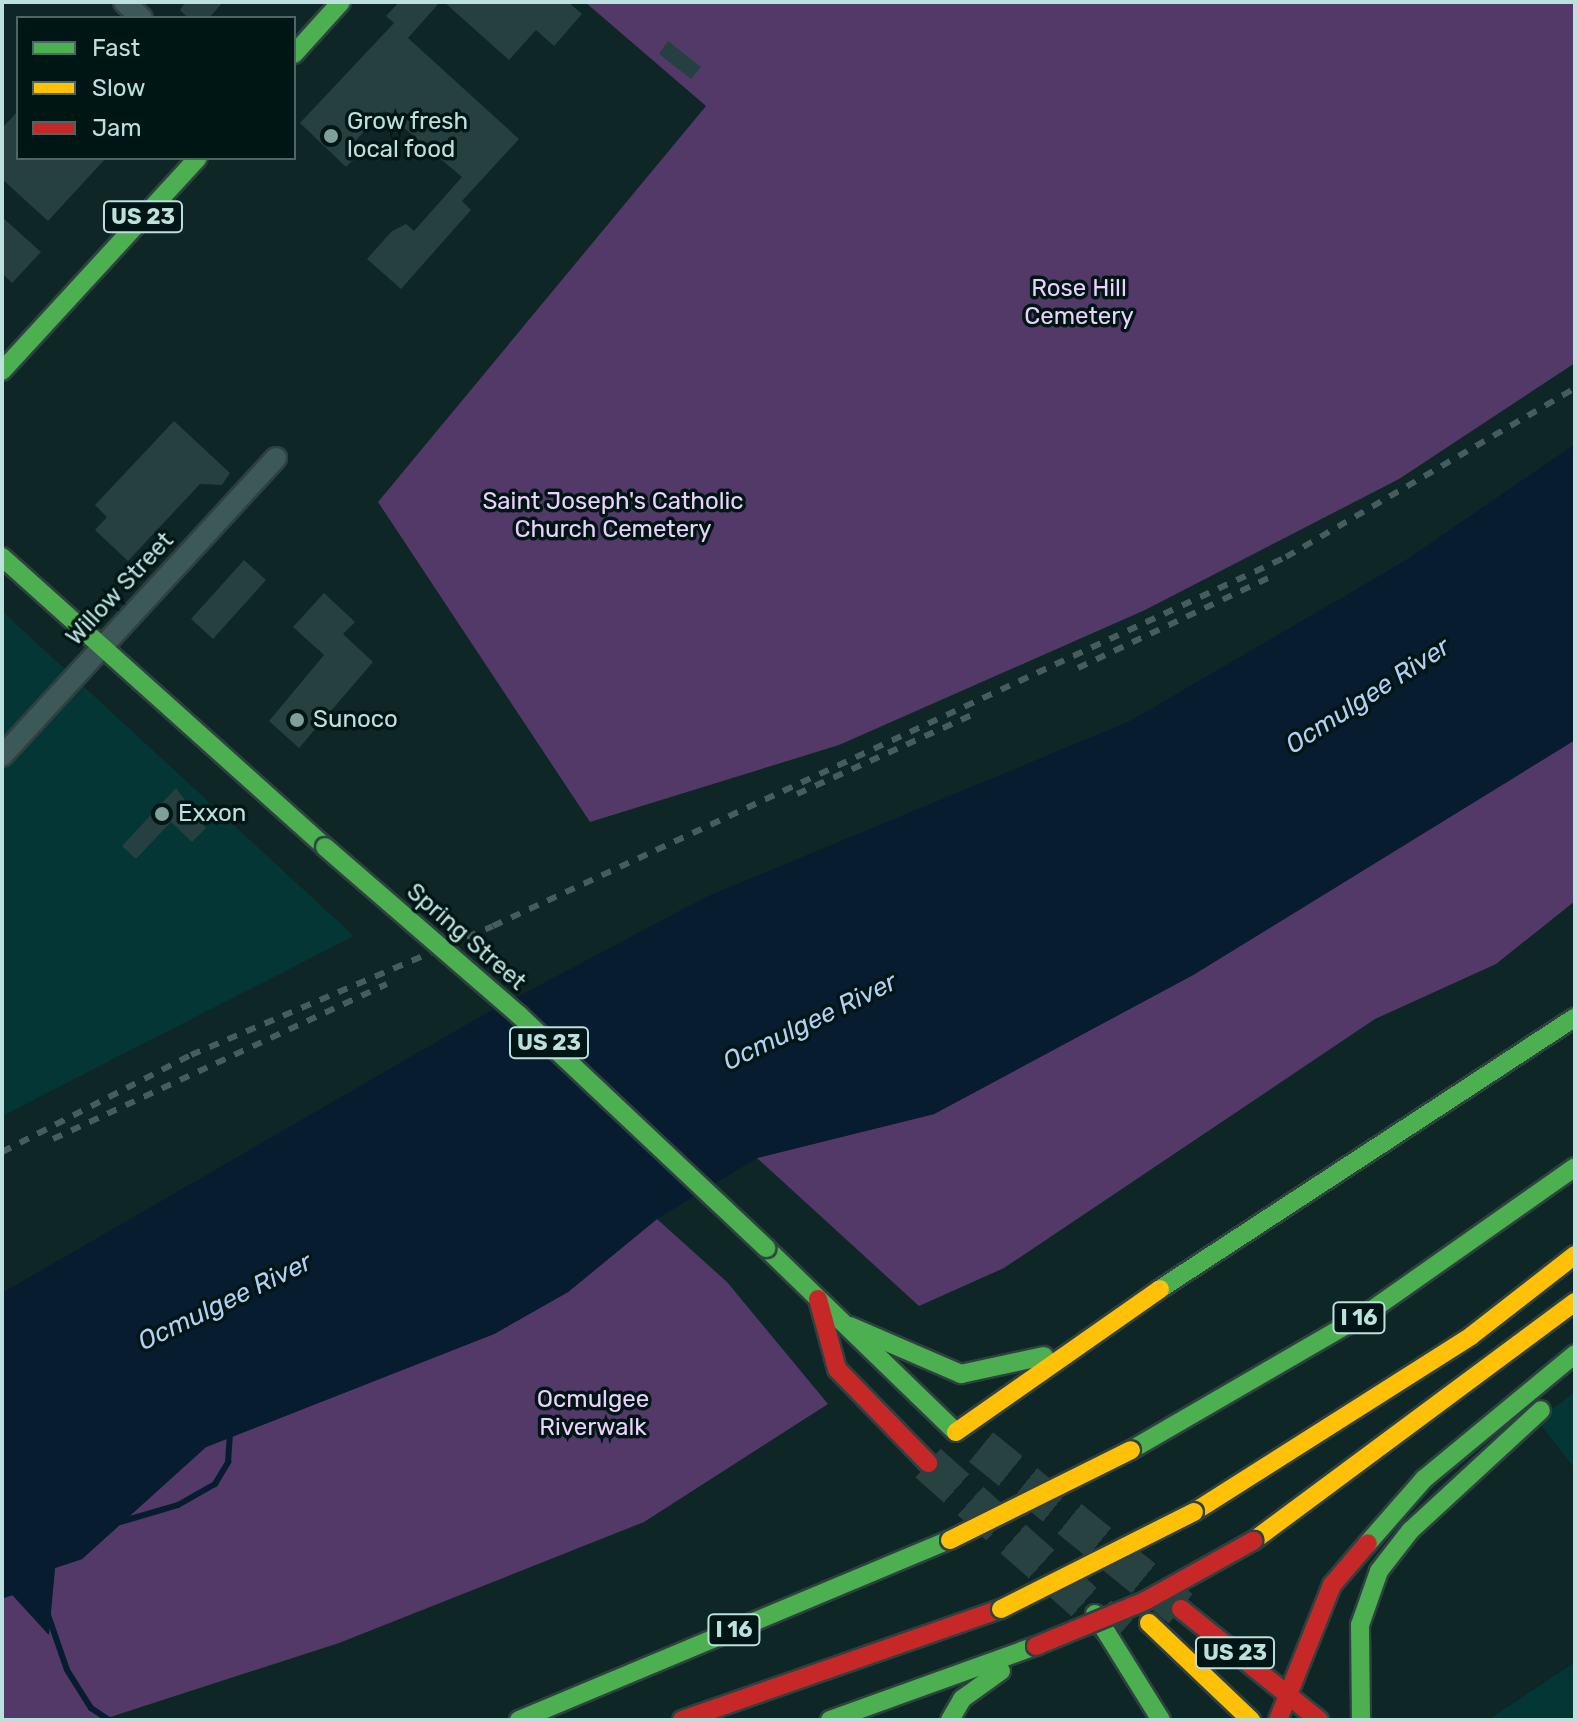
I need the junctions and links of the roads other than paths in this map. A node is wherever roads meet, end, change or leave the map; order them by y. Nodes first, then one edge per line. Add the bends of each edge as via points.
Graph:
1 (124, 2) edge
2 (341, 2) edge
3 (140, 16) edge
4 (296, 52) edge
5 (196, 160) edge
6 (2, 371) edge
7 (276, 458) dead end
8 (2, 557) edge
9 (105, 646) junction
10 (2, 756) edge
11 (1575, 1017) edge
12 (1575, 1167) edge
13 (1575, 1255) edge
14 (818, 1299) junction
15 (1575, 1302) edge
16 (850, 1326) junction
17 (1077, 1344) junction
18 (1575, 1354) edge
19 (1575, 1379) edge
20 (956, 1432) junction
21 (976, 1451) tunnel mouth
22 (928, 1463) tunnel mouth
23 (1181, 1609) tunnel mouth
24 (1095, 1614) dead end
25 (1149, 1623) dead end
26 (1036, 1646) junction
27 (1166, 1669) dead end
28 (1290, 1697) junction
29 (519, 1720) edge
30 (682, 1720) edge
31 (830, 1720) edge
32 (950, 1720) edge
33 (1161, 1720) edge
34 (1219, 1720) edge
35 (1251, 1720) edge
36 (1278, 1720) edge
37 (1319, 1720) edge
38 (1361, 1720) edge

1 - 3 street
2 - 4 main road
5 - 6 main road, US 23
7 - 9 street, Willow Street
8 - 9 main road, Spring Street / US 23
9 - 10 street, Willow Street
9 - 14 main road, Spring Street / US 23, bridge via 519,1015
11 - 17 main road
12 - 29 main road, I 16, bridge via 1369,1312 1131,1450 950,1540
13 - 30 main road, bridge via 1445,1353 1194,1512 1001,1609
14 - 16 main road, Spring Street / US 23
14 - 22 main road via 837,1369
15 - 26 main road, bridge via 1253,1541 1145,1601
16 - 17 main road via 961,1374 1010,1368
16 - 20 main road, Spring Street / US 23
17 - 20 main road
18 - 28 main road via 1424,1479 1366,1542 1332,1585
19 - 38 main road via 1410,1531 1379,1571 1360,1625
20 - 21 main road, Spring Street
23 - 28 main road, US 23
24 - 33 main road
25 - 35 main road
26 - 31 main road
26 - 32 main road via 962,1699
27 - 34 main road, US 23
28 - 36 main road, US 23
28 - 37 main road

